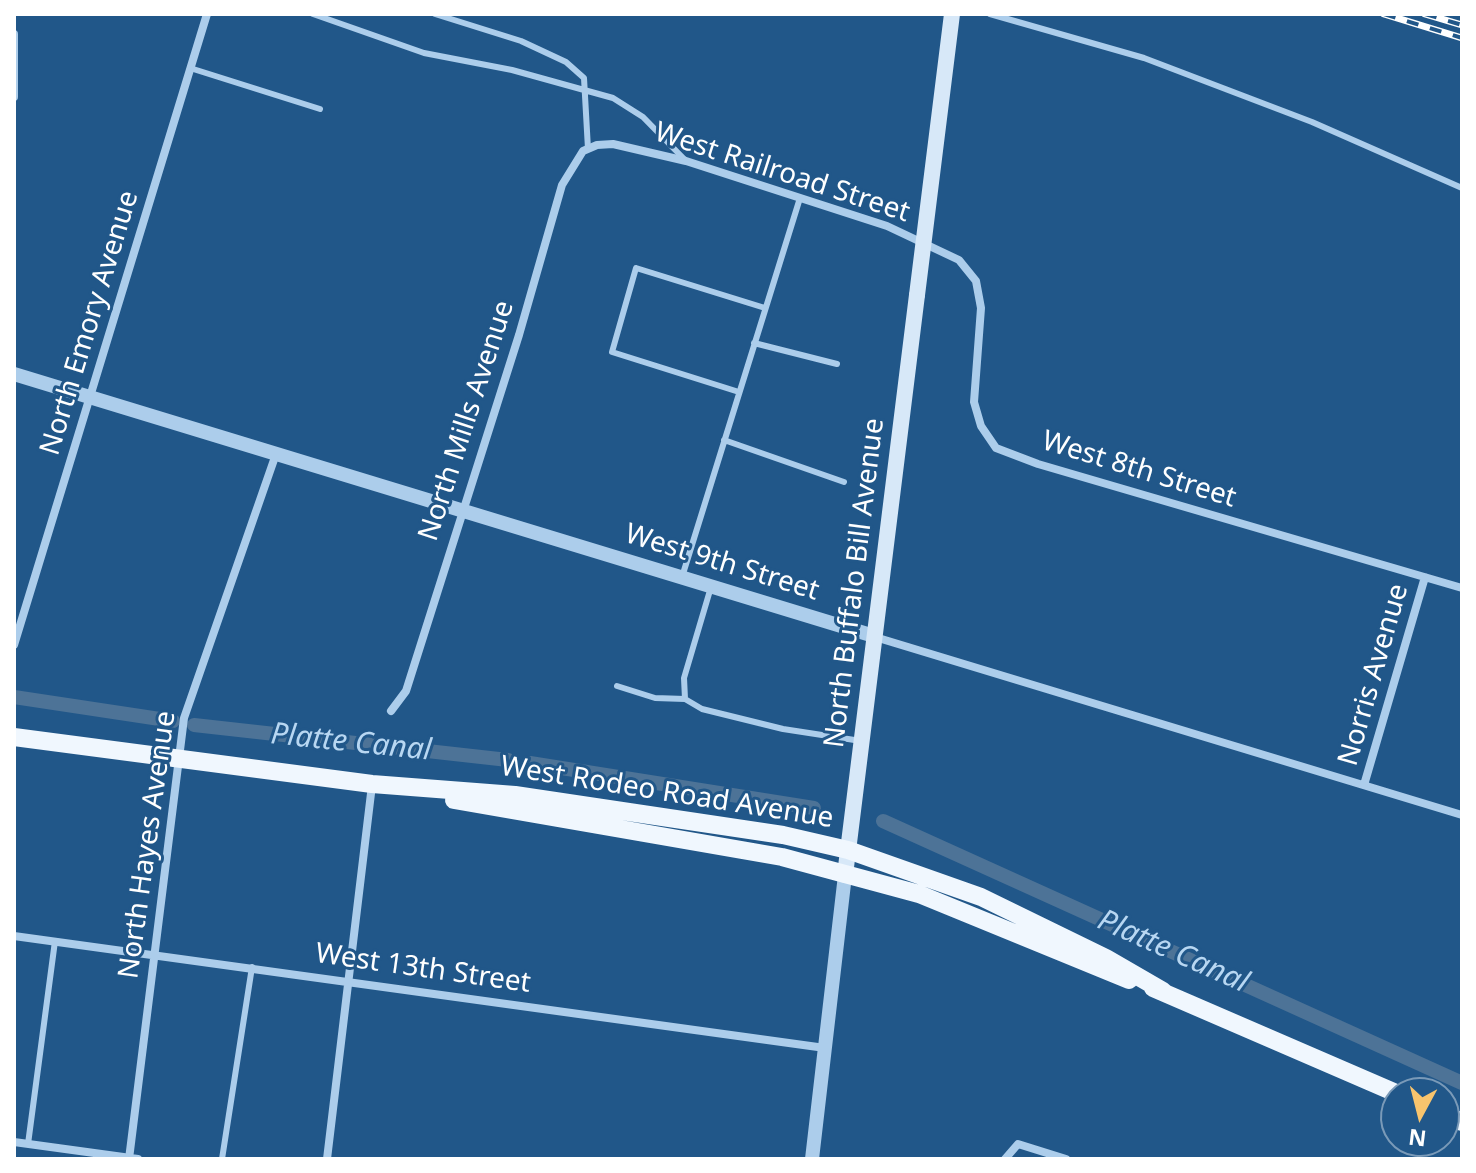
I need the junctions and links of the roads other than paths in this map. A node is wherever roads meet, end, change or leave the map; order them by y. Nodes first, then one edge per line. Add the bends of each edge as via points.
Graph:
1 (207, 14) edge
2 (313, 14) edge
3 (435, 14) edge
4 (952, 14) edge
5 (990, 14) edge
6 (14, 34) edge
7 (190, 68) junction
8 (587, 91) junction
9 (14, 97) edge
10 (320, 109) dead end
11 (588, 149) junction
12 (686, 161) junction
13 (1462, 188) edge
14 (800, 198) junction
15 (959, 260) joint
16 (765, 308) junction
17 (754, 343) junction
18 (837, 364) dead end
19 (14, 374) edge
20 (739, 392) junction
21 (91, 397) junction
22 (724, 440) junction
23 (276, 454) junction
24 (844, 482) dead end
25 (462, 511) junction
26 (1425, 577) junction
27 (681, 578) junction
28 (712, 587) junction
29 (1462, 588) edge
30 (874, 636) junction
31 (14, 645) edge
32 (617, 686) dead end
33 (685, 699) junction
34 (391, 711) dead end
35 (14, 737) edge
36 (861, 741) junction
37 (178, 759) junction
38 (372, 784) junction
39 (1364, 785) junction
40 (1462, 815) edge
41 (848, 850) junction
42 (845, 875) junction
43 (14, 936) edge
44 (55, 941) junction
45 (155, 955) junction
46 (252, 967) junction
47 (349, 981) junction
48 (1163, 991) junction
49 (825, 1048) junction
50 (1380, 1086) edge
51 (14, 1142) edge
52 (28, 1144) junction
53 (132, 1159) edge
54 (222, 1159) edge
55 (327, 1159) edge
56 (812, 1159) edge
57 (1005, 1159) edge
58 (1066, 1159) edge

1 - 7 street, North Emory Avenue
2 - 8 lane via 424,53
3 - 8 lane via 521,41 566,62 584,78
4 - 30 main road, North Buffalo Bill Avenue, bridge
5 - 13 lane via 1144,58 1312,122
6 - 9 street
7 - 10 lane
7 - 21 street, North Emory Avenue
8 - 11 lane
8 - 12 lane via 613,98 643,117
11 - 12 street, West Railroad Street via 613,144
11 - 25 street, North Mills Avenue via 571,165 562,185
12 - 14 street, West Railroad Street
14 - 15 street, West Railroad Street via 887,226
14 - 16 lane
15 - 26 street, West 8th Street via 976,281 981,308 974,402 981,426 996,448
16 - 17 lane
16 - 20 lane via 636,268 612,352
17 - 18 lane
17 - 20 lane
19 - 21 street, West 9th Street
20 - 22 lane
21 - 23 street, West 9th Street
21 - 31 street, North Emory Avenue
22 - 24 lane
22 - 27 lane
23 - 25 street, West 9th Street
23 - 37 street, North Hayes Avenue via 184,718
25 - 27 street, West 9th Street
25 - 34 street, North Mills Avenue via 406,691
26 - 29 street, West 8th Street
26 - 39 street, Norris Avenue
27 - 28 street, West 9th Street
28 - 30 street, West 9th Street
28 - 33 lane via 684,678
30 - 36 main road, North Buffalo Bill Avenue
30 - 39 street, West 9th Street
32 - 33 lane via 655,698
33 - 36 lane via 702,709 783,729
35 - 37 main road, West Rodeo Road Avenue
36 - 41 main road, North Buffalo Bill Avenue
37 - 38 main road, West Rodeo Road Avenue
37 - 45 street, North Hayes Avenue
38 - 41 main road, West Rodeo Road Avenue via 515,795 728,825
38 - 42 main road, West Rodeo Road Avenue via 707,842
38 - 47 street
39 - 40 street, West 9th Street
41 - 42 main road, North Buffalo Bill Avenue
41 - 48 main road, West Rodeo Road Avenue via 981,897
42 - 48 main road, West Rodeo Road Avenue via 919,894 1100,971
42 - 49 street, North Buffalo Bill Avenue
43 - 44 street, West 13th Street
44 - 45 street, West 13th Street
44 - 52 lane
45 - 46 street, West 13th Street
45 - 53 street, North Hayes Avenue
46 - 47 street, West 13th Street
46 - 54 lane
47 - 49 street, West 13th Street
47 - 55 street
48 - 50 main road, West Rodeo Road Avenue
49 - 56 street, North Buffalo Bill Avenue
51 - 52 street
52 - 53 street
57 - 58 street via 1018,1144

